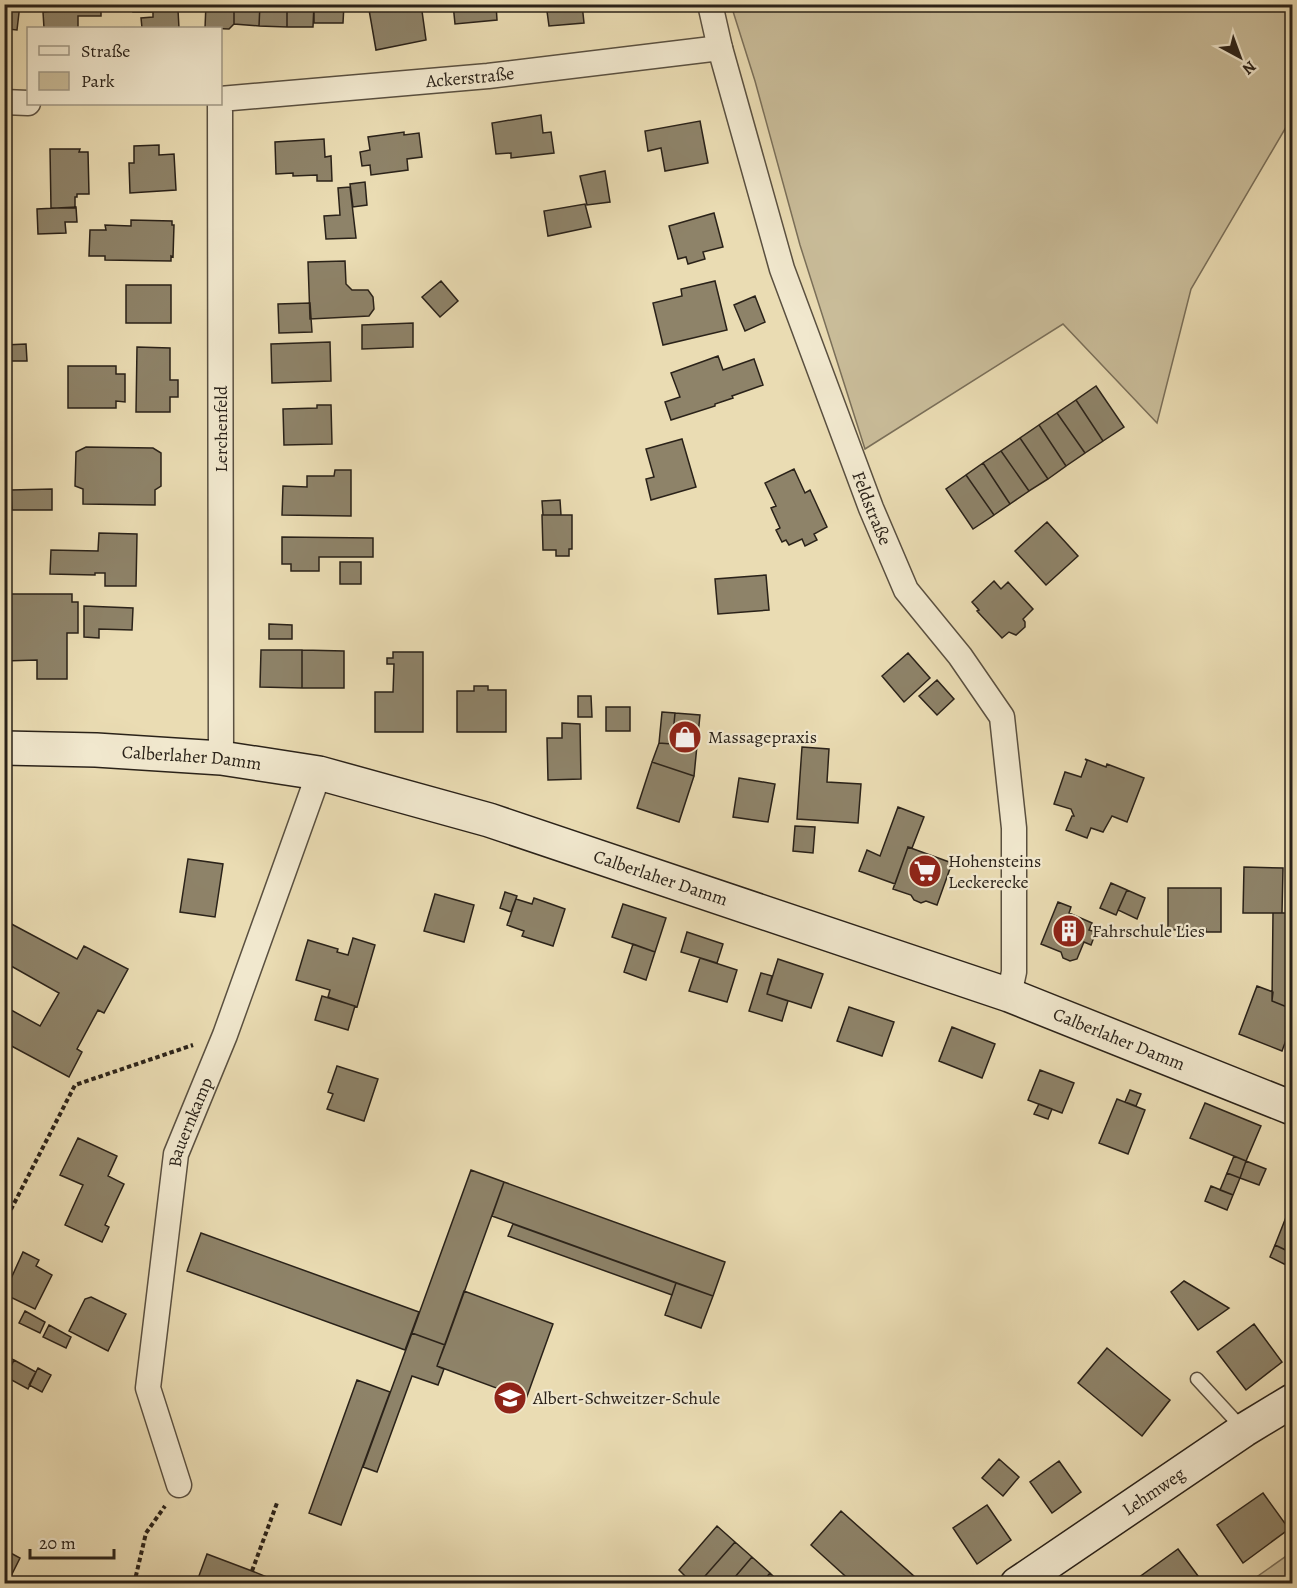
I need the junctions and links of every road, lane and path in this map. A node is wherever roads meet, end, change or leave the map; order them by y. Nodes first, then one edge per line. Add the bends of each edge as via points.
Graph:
1 (710, 4) edge
2 (720, 48) junction
3 (222, 99) edge
4 (4, 102) edge
5 (27, 103) edge
6 (220, 105) edge
7 (4, 748) edge
8 (221, 758) junction
9 (320, 773) junction
10 (1009, 995) junction
11 (225, 1035) junction
12 (1293, 1108) edge
13 (4, 1223) edge
14 (1197, 1379) dead end
15 (1293, 1401) edge
16 (1244, 1430) junction
17 (179, 1485) joint
18 (277, 1503) dead end
19 (252, 1571) dead end
20 (134, 1584) edge
21 (1017, 1584) edge

1 - 2 street, Feldstraße
2 - 3 street, Ackerstraße via 488,76
2 - 10 street, Feldstraße via 782,269 871,508 906,590 960,656 1002,717 1014,828 1014,972
4 - 5 street
6 - 8 street, Lerchenfeld
7 - 8 street, Calberlaher Damm
8 - 9 street, Calberlaher Damm
9 - 10 street, Calberlaher Damm via 489,820
9 - 11 street, Bauernkamp
10 - 12 street, Calberlaher Damm
11 - 13 path via 75,1085
11 - 17 street, Bauernkamp via 176,1154 148,1388
14 - 16 lane
15 - 16 street, Lehmweg
16 - 21 street, Lehmweg
17 - 20 path via 146,1533
18 - 19 path

